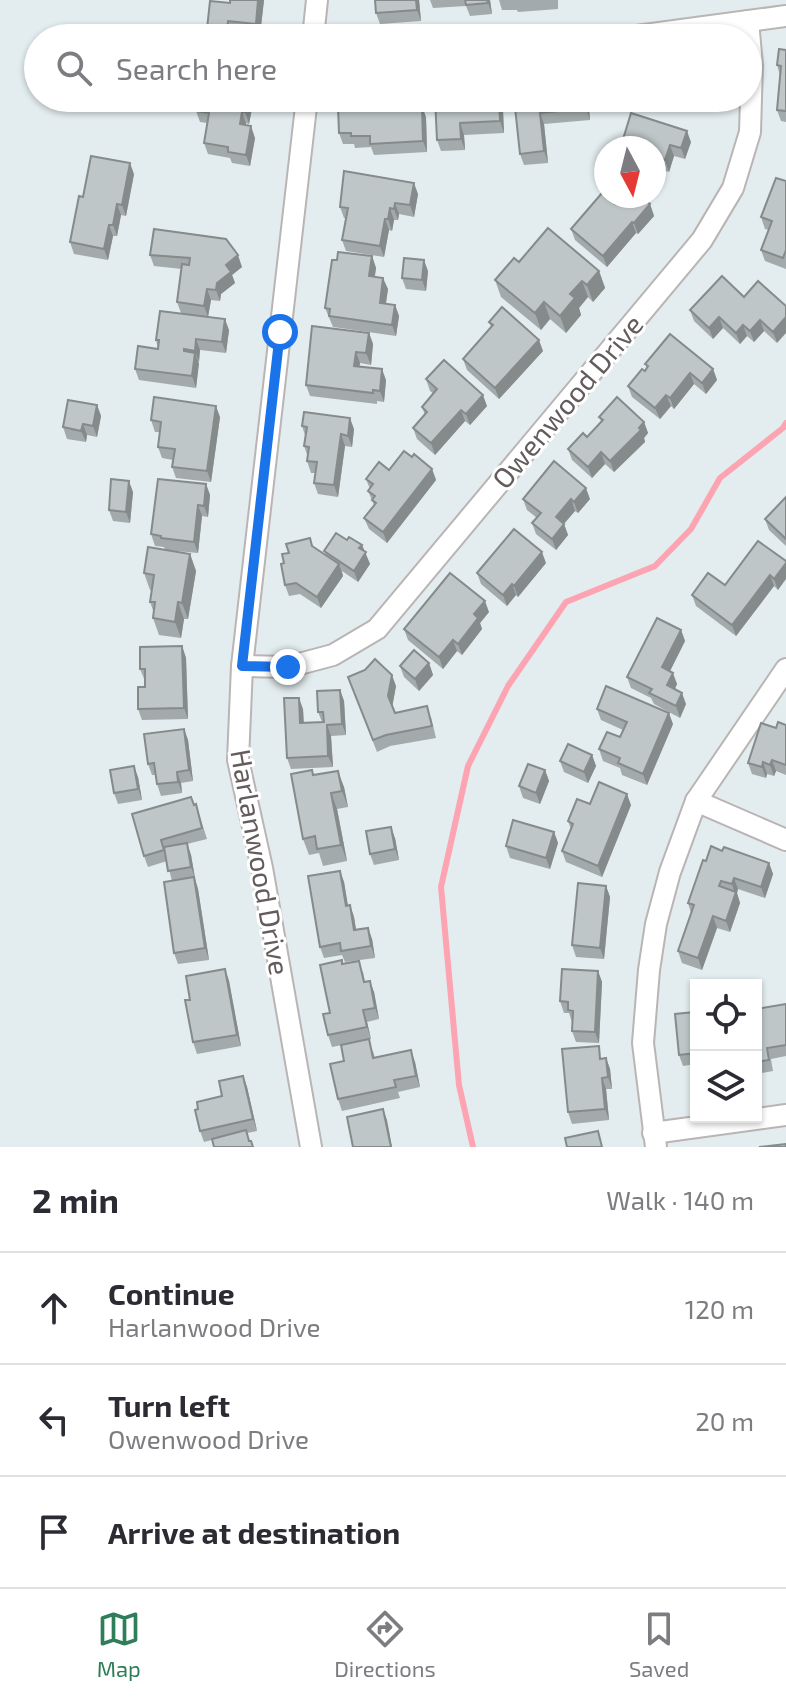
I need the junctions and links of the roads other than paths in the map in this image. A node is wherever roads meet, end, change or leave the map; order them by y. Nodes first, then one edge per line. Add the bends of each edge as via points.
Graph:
1 (317, 0) edge
2 (786, 16) edge
3 (748, 21) junction
4 (314, 24) edge
5 (726, 24) edge
6 (748, 24) edge
7 (305, 112) edge
8 (751, 112) edge
9 (242, 666) junction
10 (786, 669) edge
11 (696, 801) junction
12 (786, 840) edge
13 (786, 1115) edge
14 (655, 1140) edge
15 (311, 1147) edge

1 - 4 street
2 - 3 street
3 - 5 street
3 - 6 street, Owenwood Drive
7 - 9 street, Harlanwood Drive
8 - 9 street, Owenwood Drive via 733,188 702,240 377,629 333,655 288,667
9 - 15 street, Harlanwood Drive via 238,760
10 - 11 street
11 - 12 street
11 - 14 street via 670,872 649,970 643,1043
13 - 14 street

